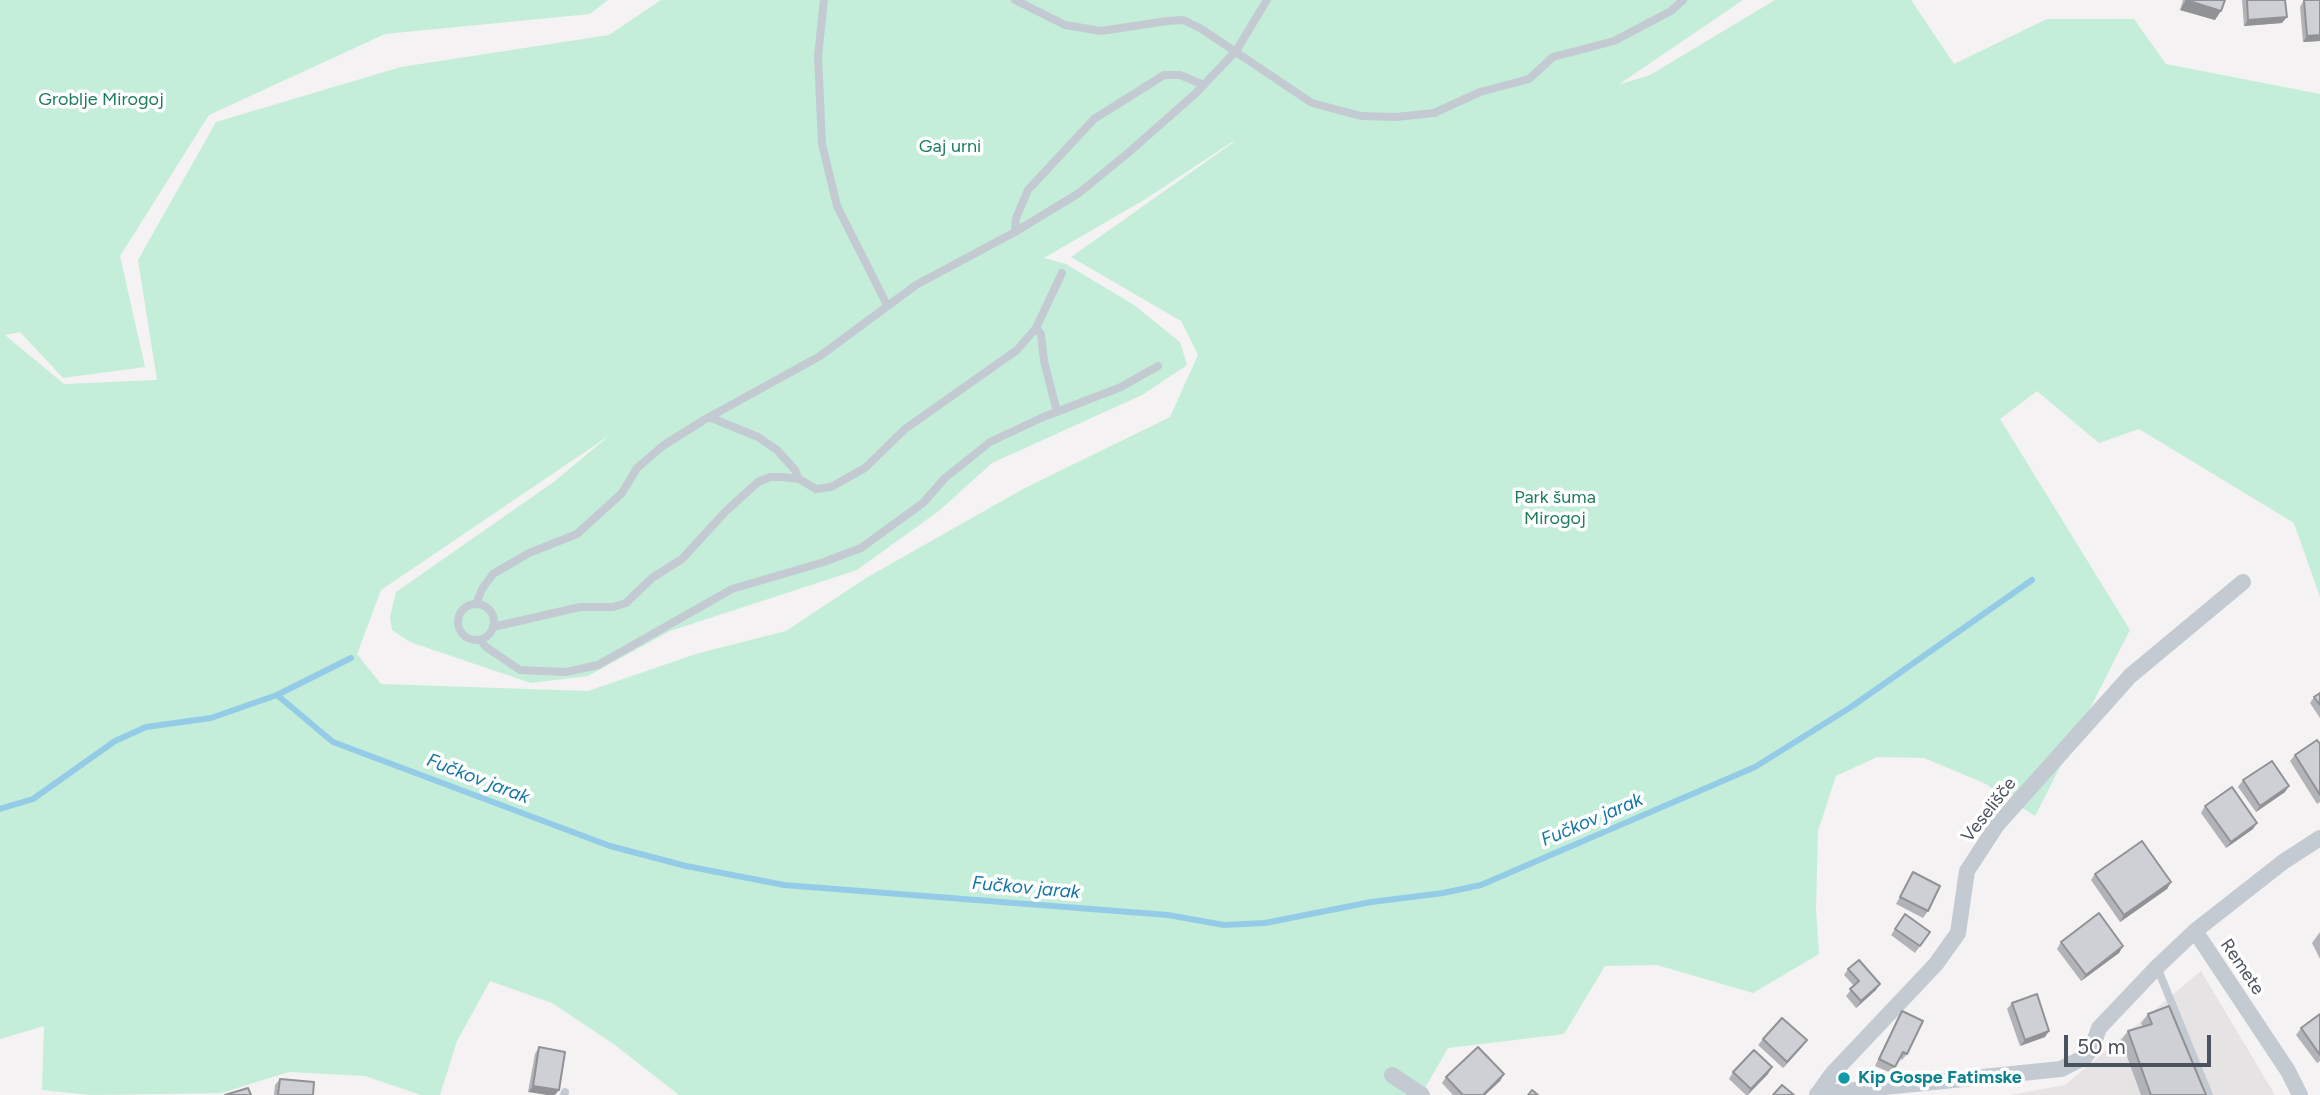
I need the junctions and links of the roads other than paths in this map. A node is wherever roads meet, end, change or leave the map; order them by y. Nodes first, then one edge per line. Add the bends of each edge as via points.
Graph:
1 (824, 0) edge
2 (1014, 0) edge
3 (1267, 0) edge
4 (1683, 0) edge
5 (1236, 51) junction
6 (1204, 85) junction
7 (1015, 232) junction
8 (1062, 273) dead end
9 (887, 305) junction
10 (1036, 328) junction
11 (1158, 366) dead end
12 (1057, 412) junction
13 (709, 417) junction
14 (799, 479) junction
15 (2243, 582) dead end
16 (476, 604) junction
17 (493, 627) junction
18 (480, 640) junction
19 (2320, 838) edge
20 (2195, 931) junction
21 (2157, 967) junction
22 (1392, 1075) dead end
23 (1422, 1095) edge
24 (1817, 1095) edge
25 (2209, 1095) edge
26 (2300, 1095) edge

1 - 9 lane via 818,56 822,144 837,206
2 - 5 lane via 1065,25 1101,32 1183,20
3 - 5 lane
4 - 5 lane via 1614,41 1553,57 1529,79 1480,92 1434,113 1361,116 1312,103
5 - 6 lane
6 - 7 lane via 1079,193
6 - 7 lane via 1180,75 1164,75 1094,119 1028,190
7 - 9 lane
8 - 10 lane
9 - 13 lane via 820,356
10 - 12 lane
10 - 14 lane via 1017,351 905,429 865,468 831,488 816,489
11 - 12 lane via 1121,387
12 - 18 lane via 990,442 945,478 923,503 861,548 732,589 598,665 566,672 520,670
13 - 14 lane via 768,443
13 - 16 lane via 637,468 622,493 577,534 493,574
14 - 17 lane via 770,477 758,482 682,559 652,578 626,603 580,607
15 - 24 street, Veselišče via 2130,676 1997,825 1967,871 1958,933 1936,964 1832,1073
16 - 17 lane via 489,610
16 - 18 lane via 464,608 458,626 462,634
17 - 18 lane
19 - 20 street, Veselišče
20 - 21 street, Veselišče
20 - 26 street, Remete
21 - 24 street, Veselišče via 2099,1028 2085,1057 2060,1069
21 - 25 lane
22 - 23 street

